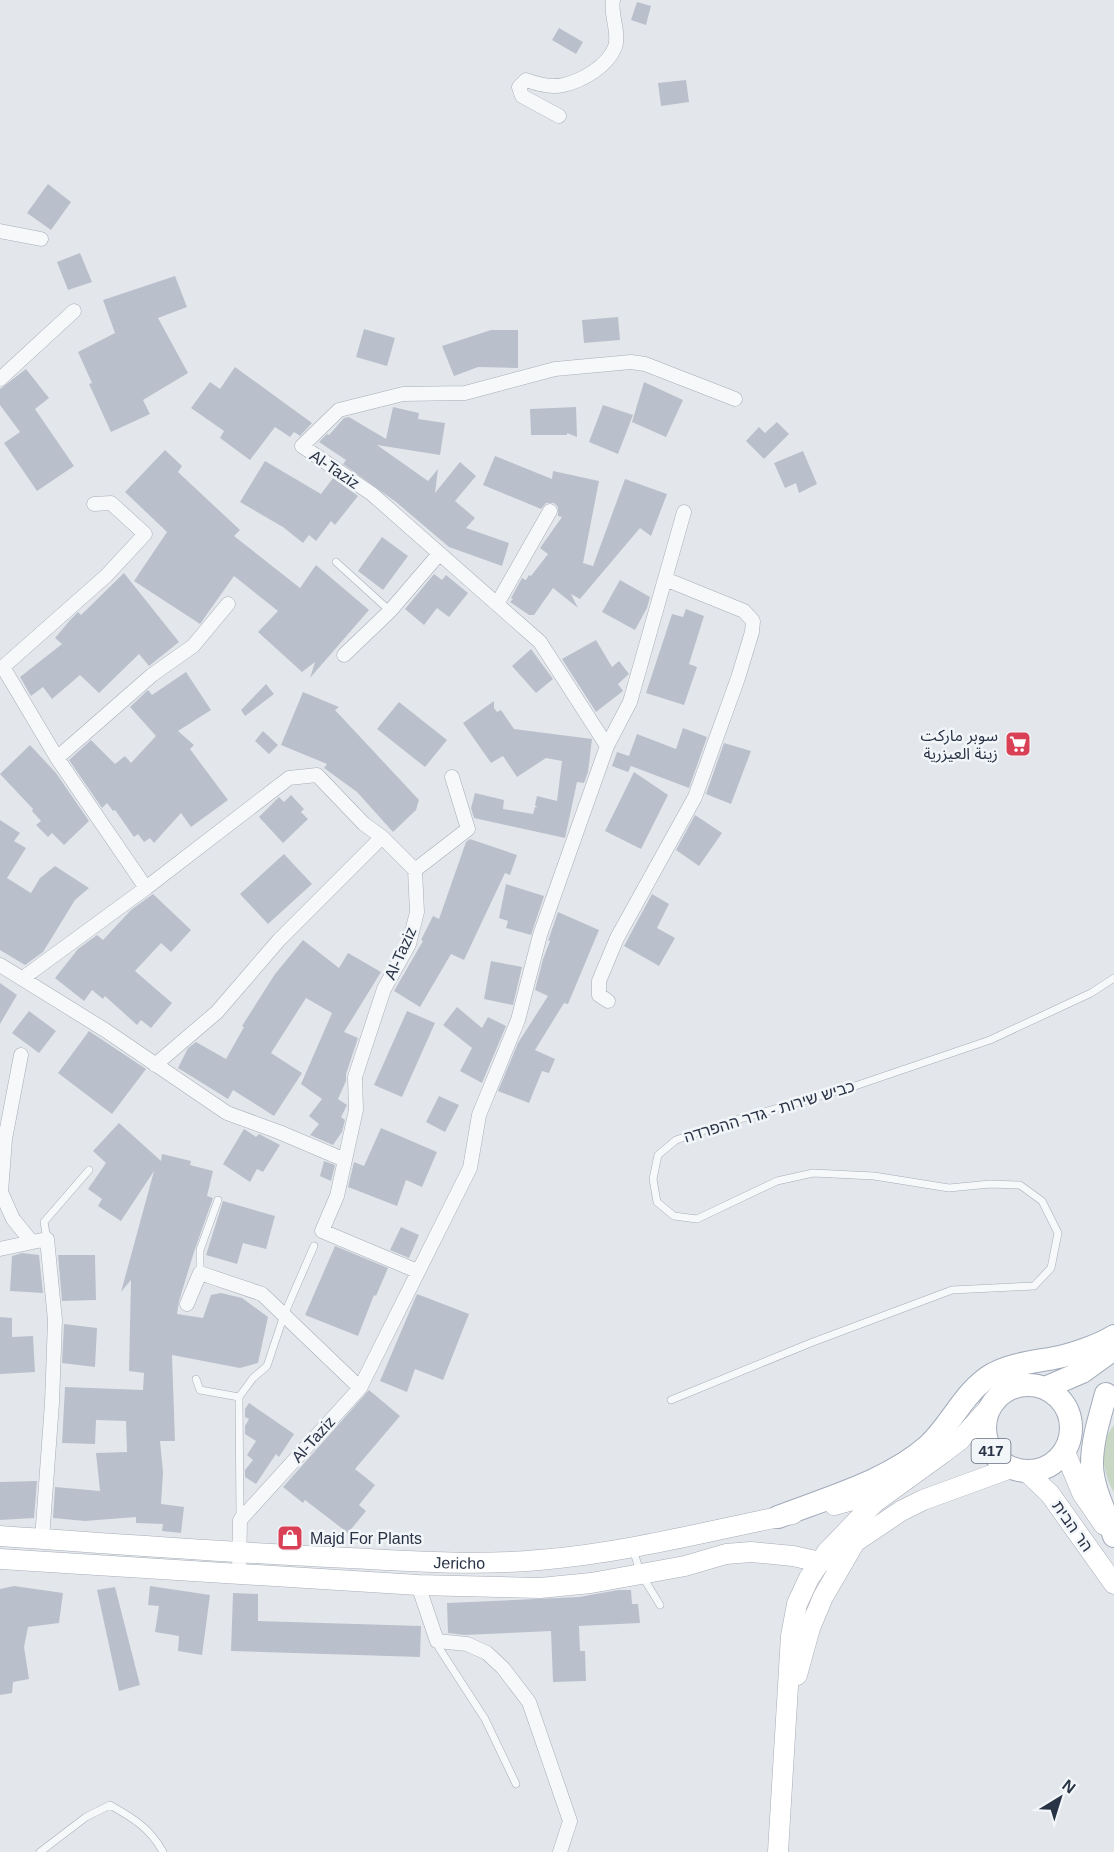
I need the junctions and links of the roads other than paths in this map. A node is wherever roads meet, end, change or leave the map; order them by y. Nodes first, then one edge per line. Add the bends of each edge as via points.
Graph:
1 (613, 0) edge
2 (559, 116) dead end
3 (0, 231) edge
4 (41, 239) dead end
5 (74, 311) dead end
6 (0, 379) edge
7 (735, 399) dead end
8 (94, 504) dead end
9 (550, 511) dead end
10 (684, 512) dead end
11 (439, 554) junction
12 (336, 562) dead end
13 (664, 579) junction
14 (228, 604) dead end
15 (497, 604) junction
16 (390, 611) junction
17 (344, 655) dead end
18 (608, 746) junction
19 (57, 758) junction
20 (452, 777) dead end
21 (382, 837) junction
22 (415, 870) junction
23 (146, 888) junction
24 (0, 965) edge
25 (23, 978) junction
26 (1114, 978) edge
27 (608, 1001) dead end
28 (21, 1055) dead end
29 (155, 1065) junction
30 (345, 1160) junction
31 (89, 1170) dead end
32 (218, 1200) dead end
33 (47, 1239) junction
34 (31, 1242) junction
35 (314, 1246) dead end
36 (0, 1249) edge
37 (417, 1271) junction
38 (200, 1274) junction
39 (187, 1304) dead end
40 (284, 1315) junction
41 (1114, 1336) edge
42 (1114, 1349) edge
43 (196, 1379) dead end
44 (360, 1388) junction
45 (1045, 1388) junction
46 (1110, 1391) edge
47 (239, 1397) junction
48 (671, 1400) dead end
49 (988, 1409) junction
50 (1067, 1447) junction
51 (1019, 1470) junction
52 (909, 1477) junction
53 (778, 1517) junction
54 (240, 1520) junction
55 (0, 1536) edge
56 (1114, 1538) edge
57 (42, 1539) junction
58 (632, 1547) junction
59 (848, 1553) junction
60 (240, 1554) junction
61 (0, 1558) edge
62 (820, 1562) junction
63 (641, 1574) junction
64 (239, 1575) junction
65 (1114, 1584) edge
66 (418, 1585) junction
67 (660, 1605) dead end
68 (437, 1641) junction
69 (787, 1710) junction
70 (516, 1784) dead end
71 (40, 1852) edge
72 (163, 1852) edge
73 (560, 1852) edge
74 (778, 1852) edge

1 - 2 street via 615,46 604,62 589,75 562,86 526,81 519,87 522,96
3 - 4 street
5 - 6 street
7 - 11 street, Al-Taziz via 631,362 555,369 465,393 403,394 339,410 302,446 372,494
8 - 19 street via 111,503 145,534 106,576 3,668
9 - 15 street
10 - 13 street, Al-Taziz
11 - 15 street, Al-Taziz
11 - 16 street
12 - 16 lane
13 - 18 street, Al-Taziz via 630,702
13 - 27 street via 744,611 753,621 752,632 695,797 617,938 599,981 599,995
14 - 19 street via 193,646 152,675
15 - 18 street, Al-Taziz via 540,642
16 - 17 street
18 - 37 street, Al-Taziz via 540,935 518,1020 479,1115 470,1168
19 - 23 street
20 - 22 street via 468,829
21 - 22 street
21 - 23 street via 364,824 317,775 289,778
21 - 29 street via 279,940 216,1012
22 - 30 street, Al-Taziz via 417,912 408,944 384,989 355,1077 356,1110
23 - 25 street
24 - 25 street
25 - 29 street
26 - 48 lane, כביש שירות - גדר ההפרדה via 1091,993 990,1040 855,1086 722,1124 676,1140 657,1155 653,1179 657,1202 674,1216 697,1219 777,1181 813,1173 874,1176 949,1188 1020,1185 1042,1201 1058,1233 1050,1268 1034,1286 952,1290
28 - 34 street via 5,1139 2,1192 13,1219
29 - 30 street via 227,1113
30 - 37 street, Al-Taziz via 337,1196 322,1231
31 - 33 lane via 44,1222
32 - 38 lane via 200,1250
33 - 34 street
33 - 57 street via 55,1320
34 - 36 street
35 - 40 lane
37 - 44 street, Al-Taziz
38 - 39 street
38 - 40 street via 262,1294
40 - 44 street
40 - 47 lane via 267,1366 253,1377
41 - 53 main road via 1057,1358 1017,1365 992,1375 915,1456 879,1477
42 - 45 main road via 1082,1371
43 - 47 lane via 201,1390
44 - 54 street, Al-Taziz
45 - 49 main road via 1012,1388 996,1398
45 - 50 main road via 1065,1405 1070,1417 1072,1430
46 - 50 main road, 417 via 1079,1423
46 - 56 main road via 1093,1447 1092,1466
47 - 54 lane
49 - 51 main road, 417 via 984,1423 990,1450 999,1461
49 - 52 main road via 960,1440
50 - 51 main road, 417 via 1048,1467
50 - 56 main road, הר הבית via 1082,1493
51 - 59 main road via 949,1490 901,1511 855,1542
51 - 65 main road, הר הבית via 1050,1494
52 - 53 main road, Jericho via 871,1495
52 - 62 main road via 856,1520
53 - 58 main road, Jericho
54 - 60 street
55 - 57 main road, Jericho
57 - 60 main road, Jericho
58 - 60 main road, Jericho via 575,1557 498,1563
58 - 63 lane
59 - 62 main road, Jericho
59 - 69 main road via 810,1628
60 - 64 street
61 - 64 main road, Jericho
62 - 63 main road, Jericho via 751,1552
62 - 69 main road via 797,1604
63 - 66 main road, Jericho via 540,1587
63 - 67 lane
64 - 66 main road, Jericho
66 - 68 street
68 - 70 lane via 485,1719
68 - 73 street via 467,1644 487,1653 529,1702 570,1821
69 - 74 main road
71 - 72 lane via 86,1817 110,1805 139,1821

